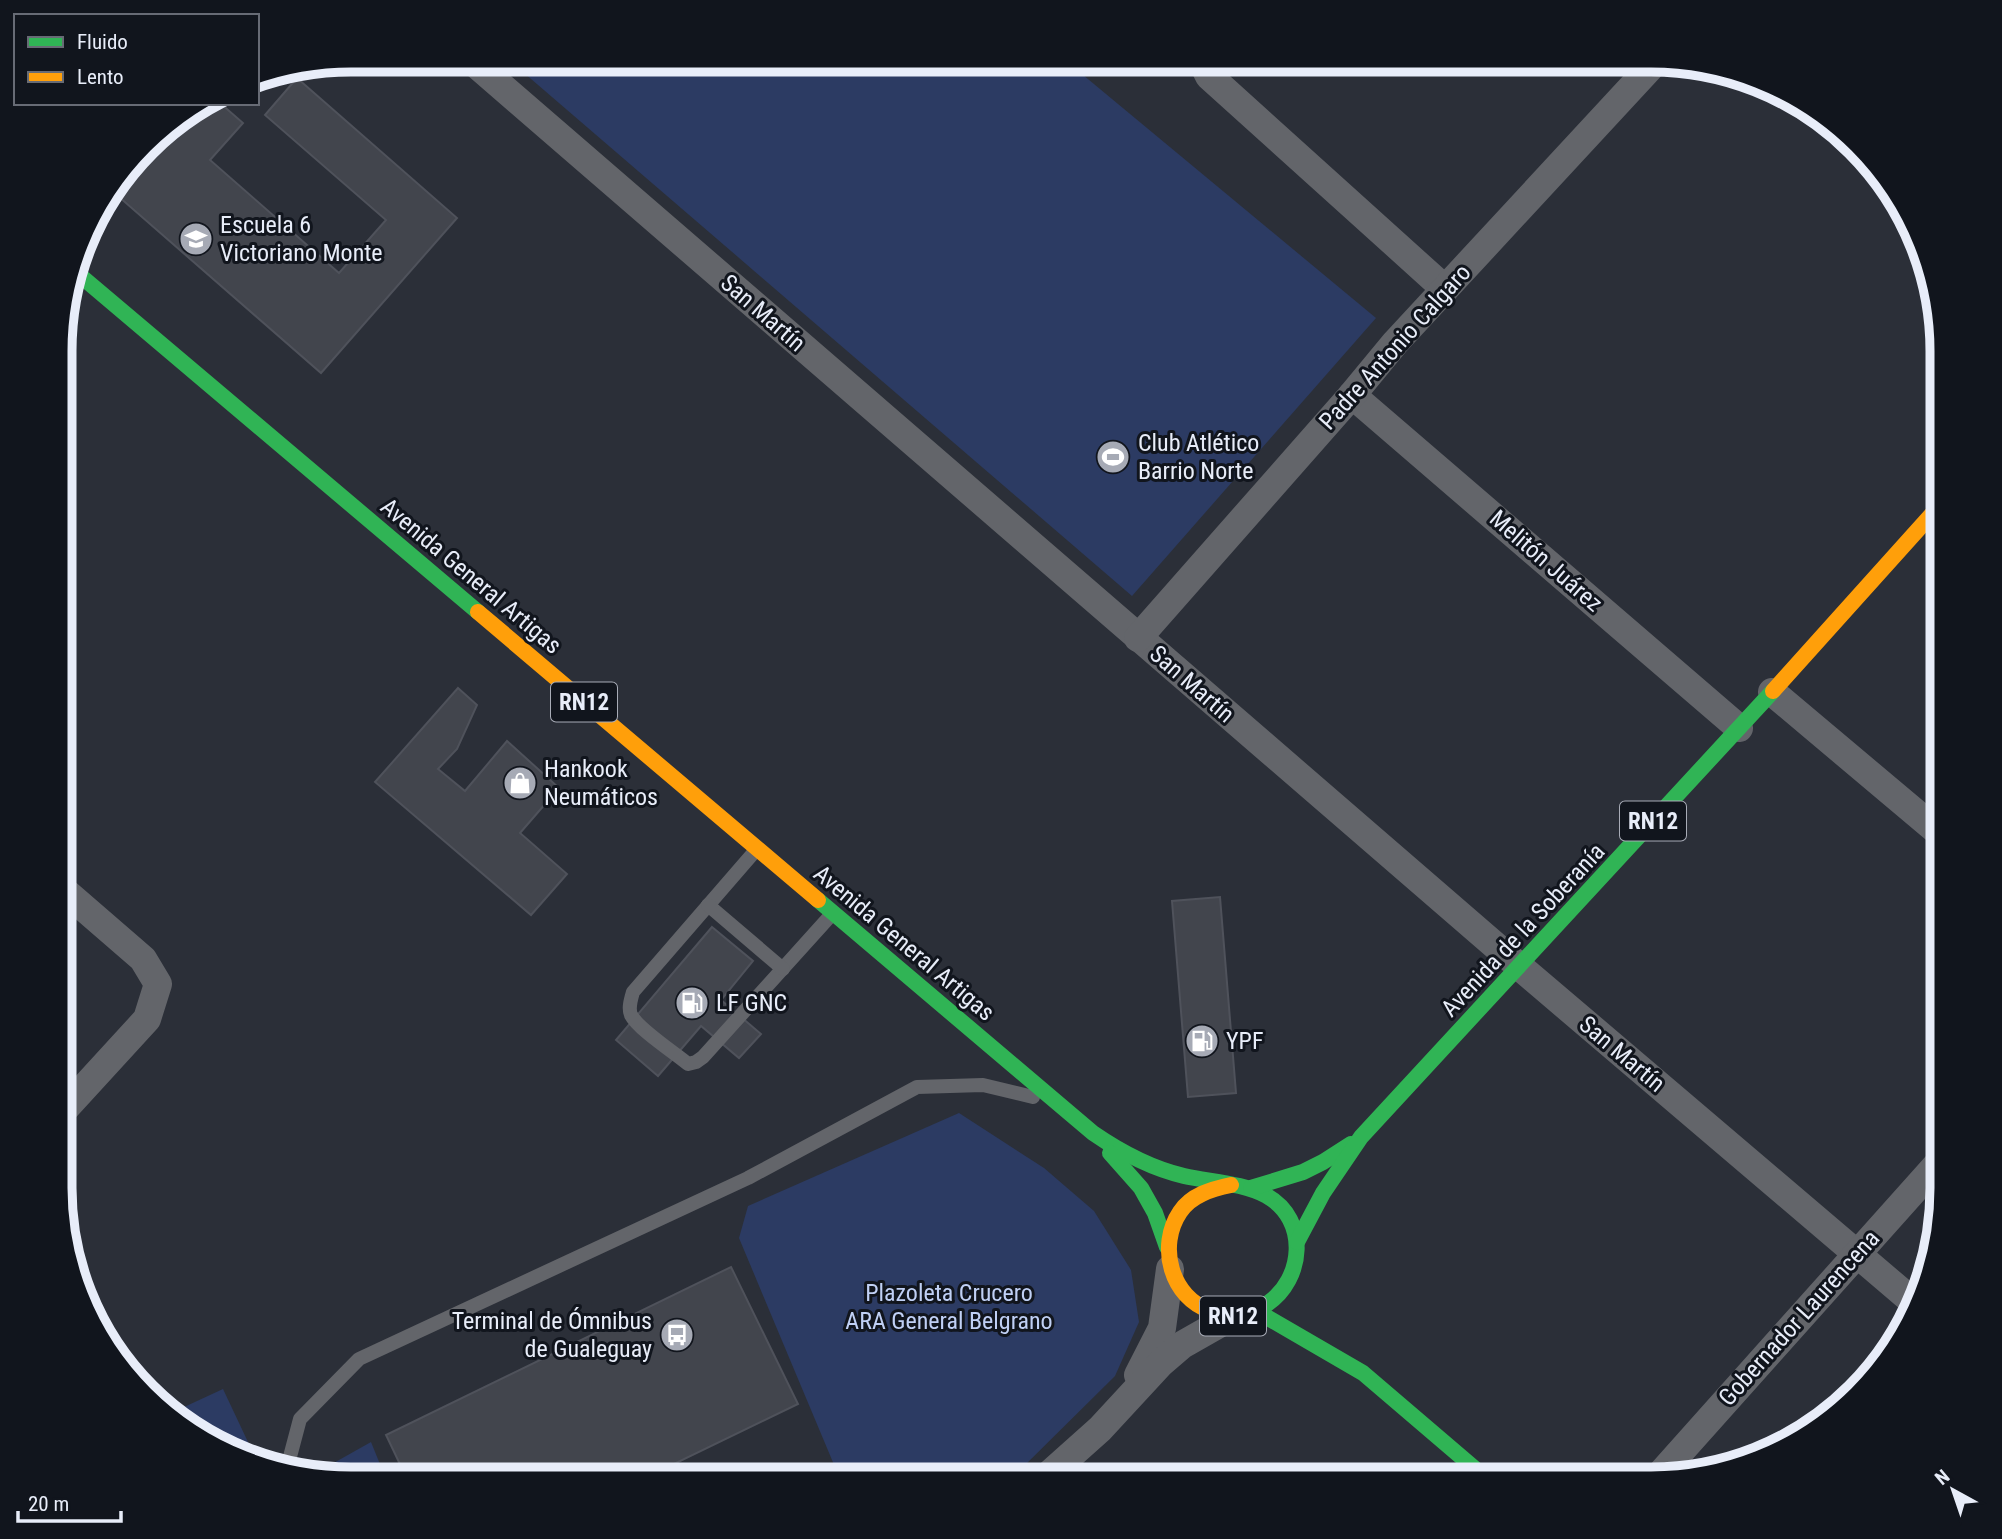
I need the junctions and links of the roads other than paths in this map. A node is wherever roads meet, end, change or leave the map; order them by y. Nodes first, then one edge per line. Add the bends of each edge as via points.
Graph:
1 (485, 72) edge
2 (1207, 72) edge
3 (1646, 72) edge
4 (82, 277) edge
5 (1445, 289) junction
6 (1352, 395) junction
7 (1930, 516) edge
8 (1138, 638) junction
9 (1772, 692) junction
10 (1739, 728) junction
11 (1930, 825) edge
12 (757, 849) junction
13 (72, 897) edge
14 (708, 905) junction
15 (833, 913) junction
16 (1520, 967) junction
17 (783, 969) junction
18 (72, 1101) edge
19 (1058, 1103) junction
20 (1093, 1133) junction
21 (1361, 1137) junction
22 (1930, 1172) edge
23 (1231, 1185) junction
24 (1251, 1188) junction
25 (1297, 1242) junction
26 (1857, 1253) junction
27 (1169, 1258) junction
28 (1908, 1297) edge
29 (1244, 1313) junction
30 (1100, 1429) junction
31 (289, 1460) edge
32 (1057, 1467) edge
33 (1473, 1467) edge
34 (1667, 1467) edge

1 - 8 street, San Martín
2 - 5 street
3 - 5 street, Padre Antonio Calgaro
4 - 12 main road, Avenida General Artigas / RN12
5 - 6 street, Padre Antonio Calgaro
6 - 8 street, Padre Antonio Calgaro
6 - 10 street, Melitón Juárez
7 - 9 main road, Avenida de la Soberanía / RN12
8 - 16 street, San Martín
9 - 10 main road, Avenida de la Soberanía / RN12
9 - 11 street
10 - 16 main road, Avenida de la Soberanía / RN12
12 - 14 lane
12 - 15 main road, Avenida General Artigas / RN12
13 - 18 street via 144,959 158,984 147,1019
14 - 17 lane
14 - 17 lane via 633,992 630,1013 639,1025 688,1064 696,1062
15 - 17 lane
15 - 19 main road, Avenida General Artigas / RN12
16 - 21 main road, Avenida de la Soberanía / RN12
16 - 26 street, San Martín
19 - 20 main road, Avenida General Artigas / RN12
19 - 31 lane via 983,1085 917,1087 748,1178 359,1359 300,1419
20 - 23 main road, Avenida General Artigas / RN12 via 1135,1161
20 - 27 main road, Avenida General Artigas / RN12 via 1141,1188 1155,1213
21 - 24 main road, Avenida de la Soberanía / RN12 via 1323,1163
21 - 25 main road, Avenida de la Soberanía / RN12
22 - 26 street, Gobernador Laurencena
23 - 24 main road, RN12
23 - 27 main road, RN12 via 1194,1198 1181,1211 1171,1228
24 - 25 main road, RN12 via 1282,1208
25 - 29 main road, RN12 via 1289,1283 1274,1300
26 - 28 street, San Martín
26 - 34 street, Gobernador Laurencena
27 - 29 main road, RN12 via 1179,1289 1194,1303 1213,1313
27 - 30 street, RN12 via 1162,1328 1141,1371
29 - 30 street, RN12 via 1182,1345
29 - 33 main road via 1363,1373
30 - 32 street

